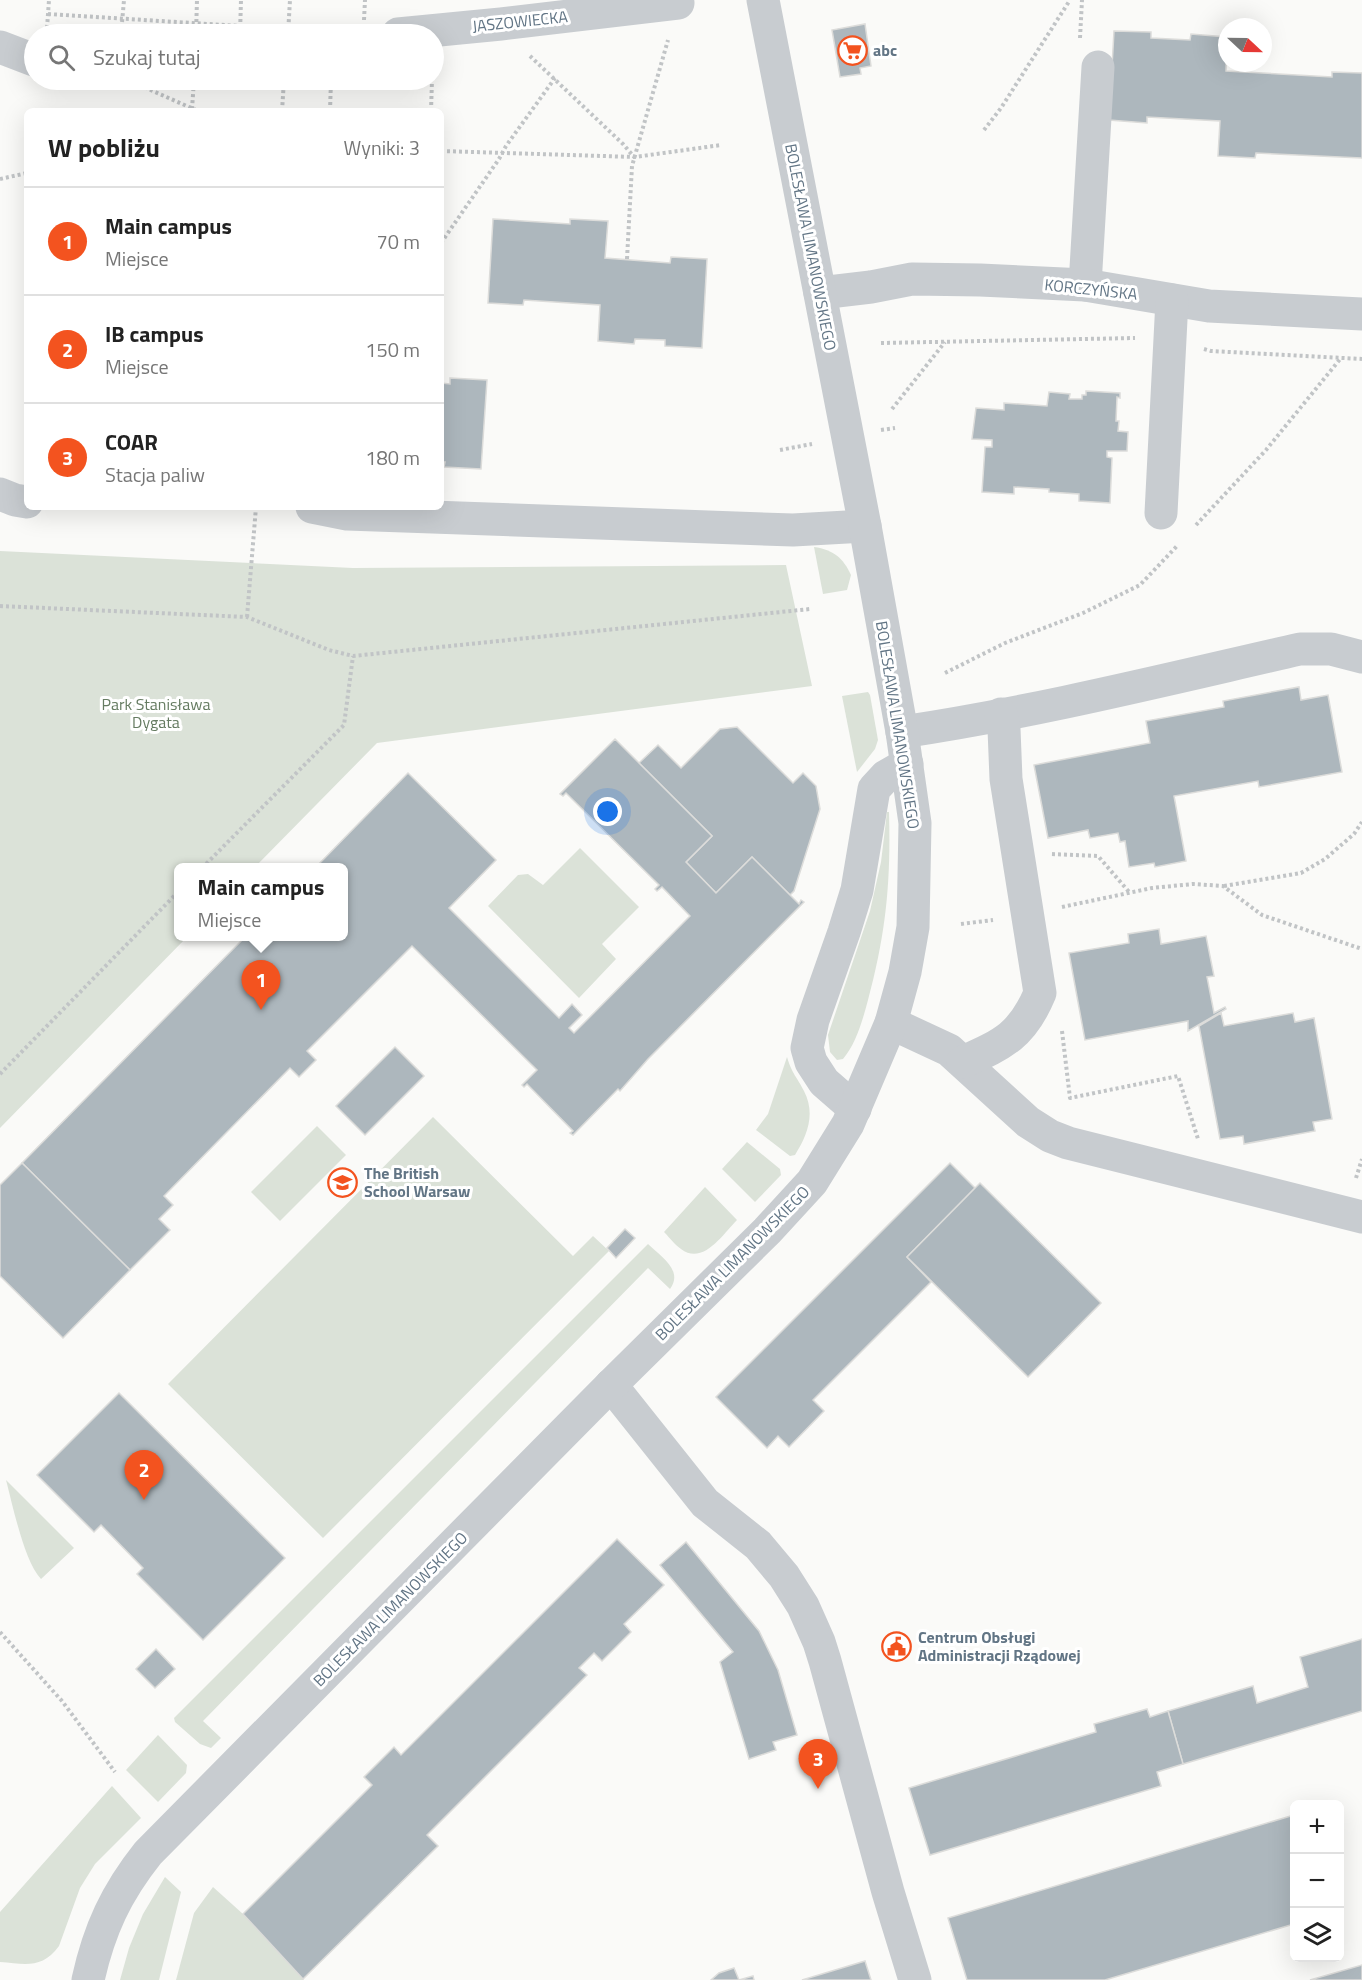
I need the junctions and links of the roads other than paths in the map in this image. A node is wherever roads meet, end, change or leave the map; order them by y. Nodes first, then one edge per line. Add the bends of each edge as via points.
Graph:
1 (763, 0) edge
2 (676, 3) road end
3 (444, 30) edge
4 (0, 47) edge
5 (24, 56) edge
6 (1098, 68) dead end
7 (1085, 285) junction
8 (820, 293) junction
9 (1172, 300) junction
10 (1362, 314) edge
11 (327, 510) edge
12 (1161, 513) dead end
13 (865, 526) junction
14 (1362, 657) edge
15 (1001, 714) junction
16 (902, 732) junction
17 (907, 764) junction
18 (891, 1023) junction
19 (963, 1062) junction
20 (855, 1109) junction
21 (1362, 1217) edge
22 (611, 1384) junction
23 (88, 1980) edge
24 (915, 1980) edge

1 - 8 street, BOLESŁAWA LIMANOWSKIEGO
2 - 3 street, JASZOWIECKA
4 - 5 street
6 - 7 street
7 - 8 street, KORCZYŃSKA via 912,279
7 - 9 street, KORCZYŃSKA
8 - 13 street, BOLESŁAWA LIMANOWSKIEGO
9 - 10 street, KORCZYŃSKA via 1209,306
9 - 12 street
11 - 13 street via 347,514 758,529
13 - 16 street, BOLESŁAWA LIMANOWSKIEGO
14 - 15 street via 1331,649 1300,649
15 - 16 street
15 - 19 street via 1006,779 1040,993 1034,1008 1009,1040
16 - 17 street, BOLESŁAWA LIMANOWSKIEGO
17 - 18 street, BOLESŁAWA LIMANOWSKIEGO via 915,823 913,927
17 - 20 street via 886,776 874,789 857,890 807,1048 824,1082
18 - 19 street via 949,1050
18 - 20 street, BOLESŁAWA LIMANOWSKIEGO
19 - 21 street via 1028,1122 1068,1143
20 - 22 street, BOLESŁAWA LIMANOWSKIEGO via 812,1182
22 - 23 street, BOLESŁAWA LIMANOWSKIEGO via 148,1853 127,1879 109,1915
22 - 24 street via 705,1503 758,1545 803,1606 825,1661

